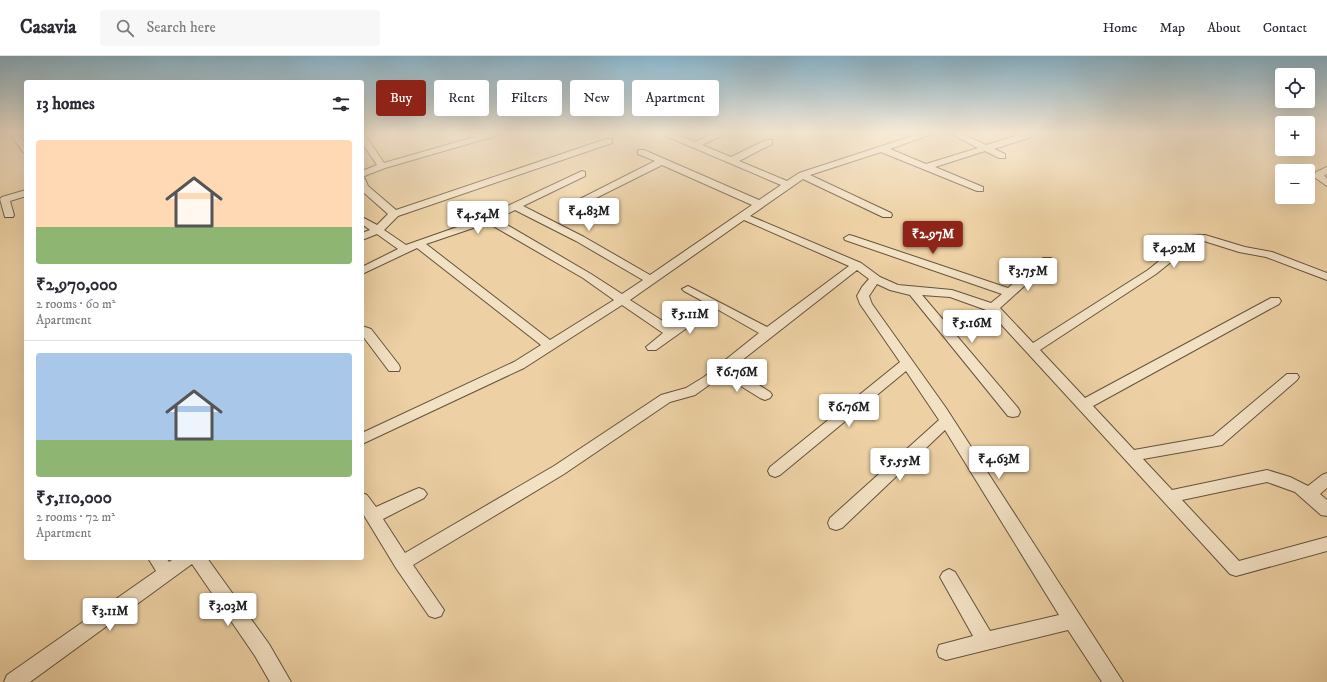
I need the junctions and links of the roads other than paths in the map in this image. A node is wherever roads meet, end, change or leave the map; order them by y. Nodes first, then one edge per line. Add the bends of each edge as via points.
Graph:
1 (379, 161) edge
2 (399, 161) edge
3 (549, 161) edge
4 (731, 161) edge
5 (844, 161) edge
6 (912, 161) edge
7 (944, 161) edge
8 (661, 162) joint
9 (382, 166) junction
10 (926, 167) junction
11 (1327, 170) edge
12 (364, 173) edge
13 (582, 174) dead end
14 (802, 175) junction
15 (1327, 183) edge
16 (788, 185) junction
17 (364, 188) edge
18 (980, 189) dead end
19 (24, 194) edge
20 (760, 205) junction
21 (516, 206) junction
22 (573, 206) dead end
23 (394, 214) junction
24 (9, 215) dead end
25 (887, 215) dead end
26 (745, 216) junction
27 (490, 218) junction
28 (364, 221) edge
29 (378, 230) junction
30 (364, 236) edge
31 (850, 238) dead end
32 (418, 243) junction
33 (405, 249) junction
34 (1047, 260) dead end
35 (857, 265) junction
36 (364, 270) edge
37 (1327, 277) edge
38 (876, 279) junction
39 (651, 280) junction
40 (688, 289) dead end
41 (913, 291) junction
42 (1010, 293) junction
43 (622, 300) junction
44 (1275, 301) dead end
45 (714, 303) junction
46 (993, 308) junction
47 (364, 331) edge
48 (768, 332) junction
49 (672, 333) junction
50 (550, 346) junction
51 (652, 347) dead end
52 (1033, 349) junction
53 (906, 364) junction
54 (394, 368) dead end
55 (723, 369) junction
56 (1292, 377) dead end
57 (765, 395) dead end
58 (1084, 405) junction
59 (1013, 412) dead end
60 (946, 421) junction
61 (364, 438) edge
62 (1131, 456) junction
63 (775, 471) dead end
64 (1327, 479) edge
65 (1310, 493) junction
66 (419, 494) dead end
67 (1169, 497) junction
68 (364, 502) edge
69 (1327, 510) edge
70 (373, 516) junction
71 (836, 523) dead end
72 (1327, 544) edge
73 (157, 560) edge
74 (185, 560) edge
75 (198, 560) edge
76 (402, 563) junction
77 (167, 573) junction
78 (949, 577) dead end
79 (435, 610) dead end
80 (1073, 620) junction
81 (986, 641) junction
82 (946, 651) dead end
83 (21, 680) edge
84 (281, 682) edge
85 (1113, 682) edge

1 - 9 street
2 - 9 street
3 - 23 street
4 - 16 street
5 - 14 street
6 - 10 street
7 - 10 street
8 - 20 street
8 - 22 street
9 - 12 street
10 - 18 street
11 - 15 street via 1318,177
13 - 21 street
14 - 16 street
14 - 25 street
16 - 20 street
17 - 23 street
19 - 24 street via 5,199
20 - 26 street
21 - 27 street
21 - 39 street
23 - 29 street
26 - 35 street
26 - 39 street
27 - 32 street
27 - 43 street
28 - 29 street
29 - 30 street
29 - 33 street
31 - 42 street
32 - 33 street
32 - 50 street
33 - 36 street
34 - 42 street
35 - 38 street
35 - 48 street
37 - 52 street via 1268,254 1243,250 1206,238 1194,238 1152,272
38 - 41 street via 894,288
38 - 53 street via 863,296
39 - 43 street
40 - 45 street
41 - 46 street via 952,294
41 - 59 street
42 - 46 street
43 - 49 street
43 - 50 street
44 - 58 street
45 - 48 street
45 - 49 street
46 - 52 street
47 - 54 street
48 - 55 street
49 - 51 street
50 - 61 street via 519,366
52 - 58 street
53 - 60 street
53 - 63 street
55 - 57 street
55 - 76 street via 690,392 666,398 559,470
56 - 62 street via 1217,441
58 - 62 street
60 - 71 street
60 - 80 street
62 - 67 street
64 - 65 street
65 - 67 street via 1283,480 1267,476
65 - 69 street
66 - 70 street
67 - 72 street via 1236,569
68 - 70 street
70 - 76 street
73 - 77 street
74 - 77 street
75 - 84 street via 262,650
76 - 79 street
77 - 83 street
78 - 81 street
80 - 81 street
80 - 85 street
81 - 82 street

